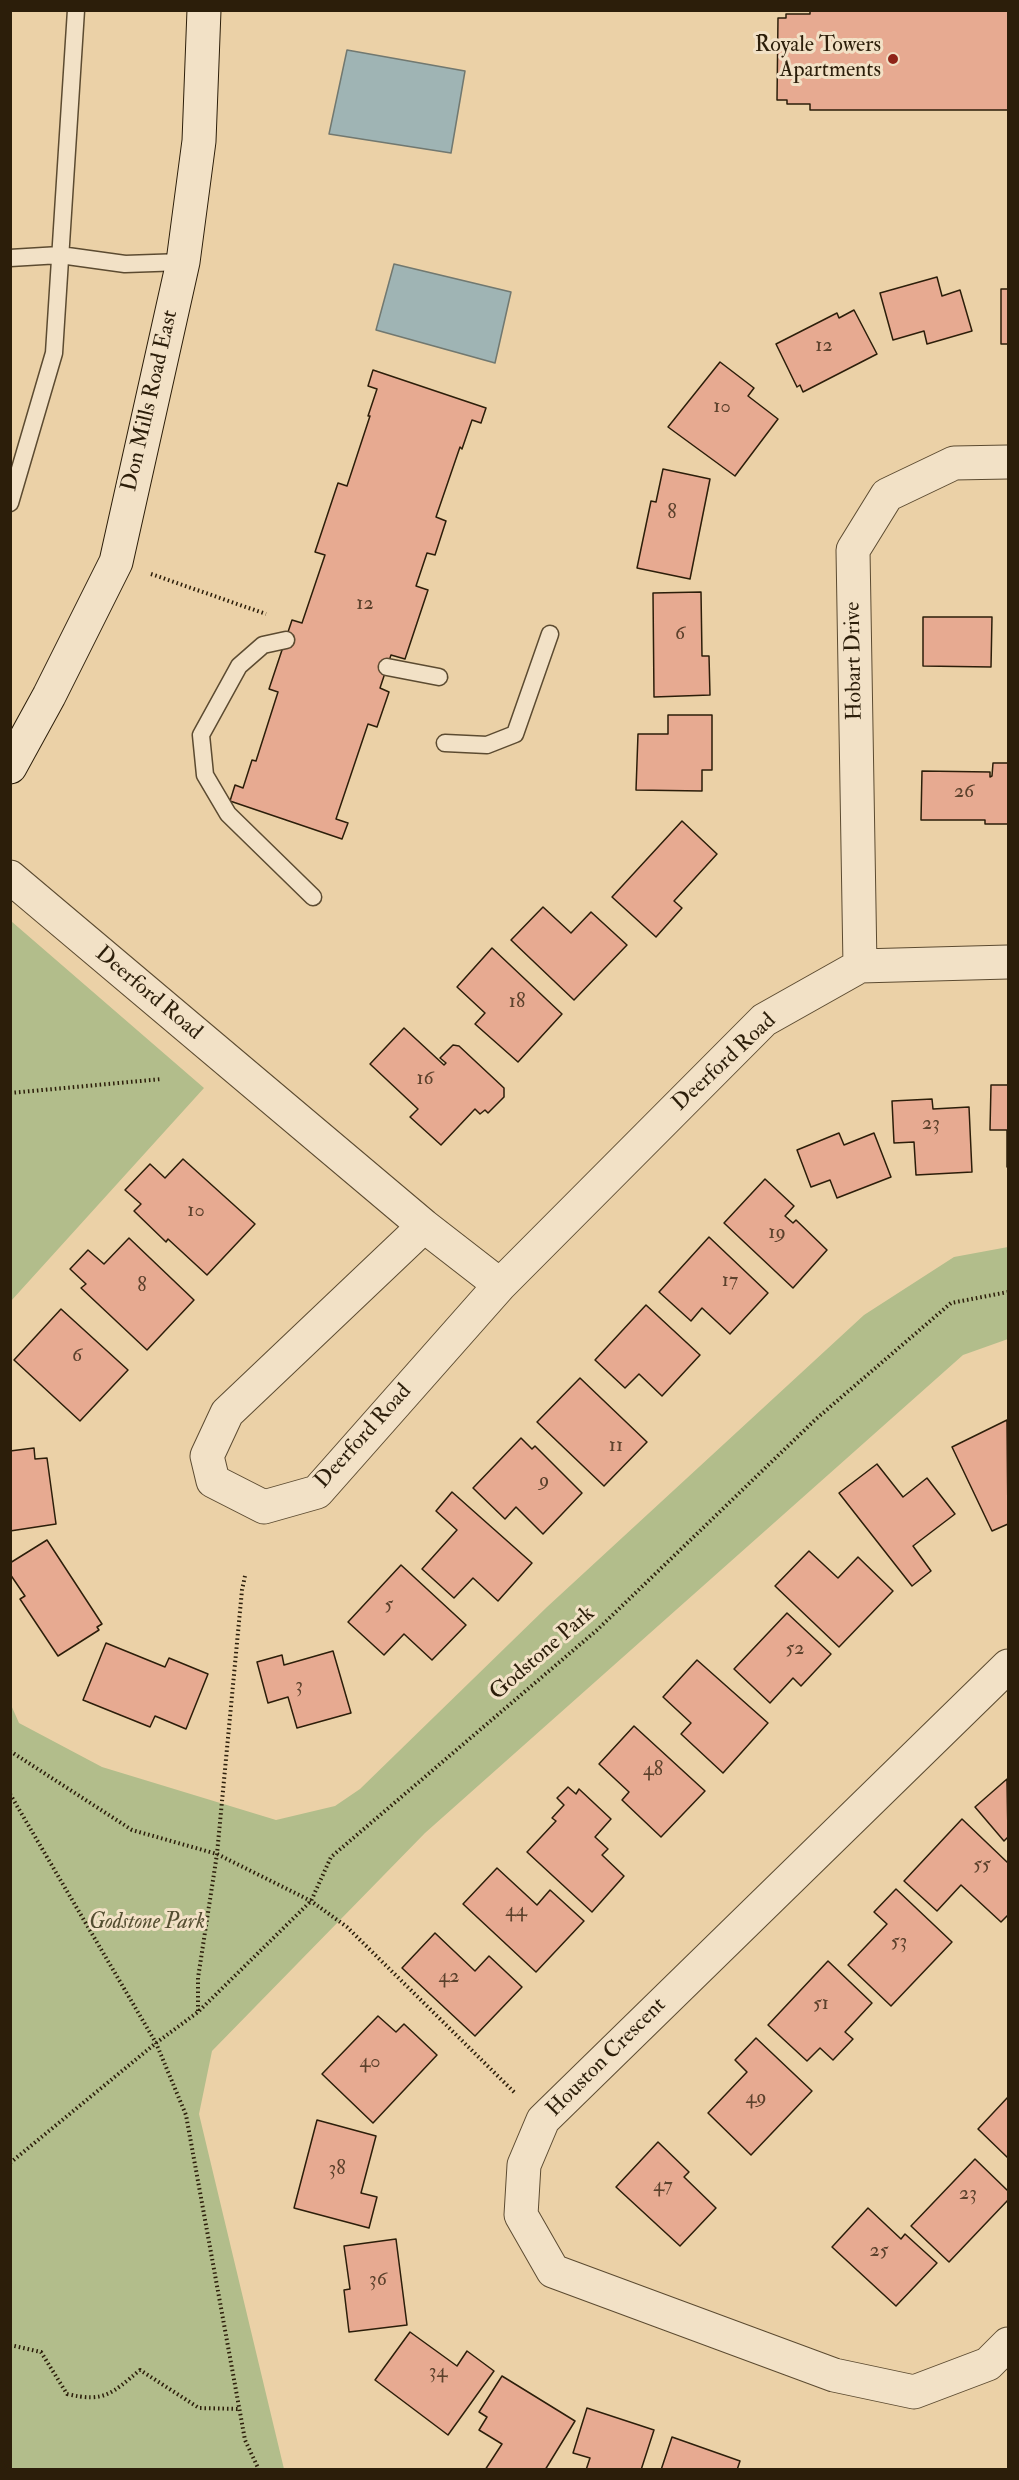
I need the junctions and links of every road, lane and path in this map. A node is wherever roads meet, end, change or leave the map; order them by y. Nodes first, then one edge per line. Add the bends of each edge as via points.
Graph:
1 (76, 10) edge
2 (204, 10) edge
3 (60, 255) junction
4 (10, 258) edge
5 (183, 262) junction
6 (1008, 462) edge
7 (10, 502) edge
8 (116, 561) junction
9 (275, 617) dead end
10 (550, 634) dead end
11 (286, 640) dead end
12 (387, 667) dead end
13 (439, 677) dead end
14 (445, 743) dead end
15 (10, 767) edge
16 (10, 877) edge
17 (313, 897) dead end
18 (1008, 962) edge
19 (860, 966) junction
20 (162, 1079) dead end
21 (10, 1093) edge
22 (424, 1226) junction
23 (500, 1285) junction
24 (1008, 1292) edge
25 (245, 1576) dead end
26 (1008, 1666) edge
27 (10, 1751) edge
28 (10, 1794) edge
29 (217, 1854) junction
30 (311, 1901) junction
31 (198, 2012) junction
32 (156, 2043) junction
33 (543, 2120) junction
34 (10, 2163) edge
35 (1008, 2344) edge
36 (10, 2345) edge
37 (239, 2409) junction
38 (259, 2469) edge

1 - 3 lane
2 - 5 street, Don Mills Road East via 199,141
3 - 4 lane
3 - 5 lane via 125,264
3 - 7 lane via 54,352
5 - 8 street, Don Mills Road East
6 - 19 street, Hobart Drive via 954,463 887,495 853,550
8 - 9 path
8 - 15 street, Don Mills Road East
10 - 14 lane via 515,734 487,746
11 - 17 lane via 263,645 239,666 201,735 206,775 228,814
12 - 13 lane
16 - 22 street, Deerford Road
18 - 19 street, Deerford Road
19 - 23 street, Deerford Road via 764,1020
20 - 21 path
22 - 23 street, Deerford Road
22 - 23 street, Deerford Road via 228,1413 207,1456 213,1481 264,1507 318,1492
24 - 30 path, Godstone Park via 951,1303 816,1419 597,1630 331,1857
25 - 29 path
26 - 33 street, Houston Crescent
27 - 29 path via 132,1830
28 - 32 path
29 - 30 path
29 - 31 path via 198,1978
30 - 31 path, Godstone Park
30 - 33 path via 347,1928
31 - 32 path, Godstone Park
32 - 34 path, Godstone Park
32 - 37 path via 186,2115
33 - 35 street, Houston Crescent via 524,2165 521,2215 554,2271 834,2375 914,2392 988,2364
36 - 37 path via 41,2352 67,2394 85,2398 108,2396 140,2370 199,2408
37 - 38 path via 245,2440

